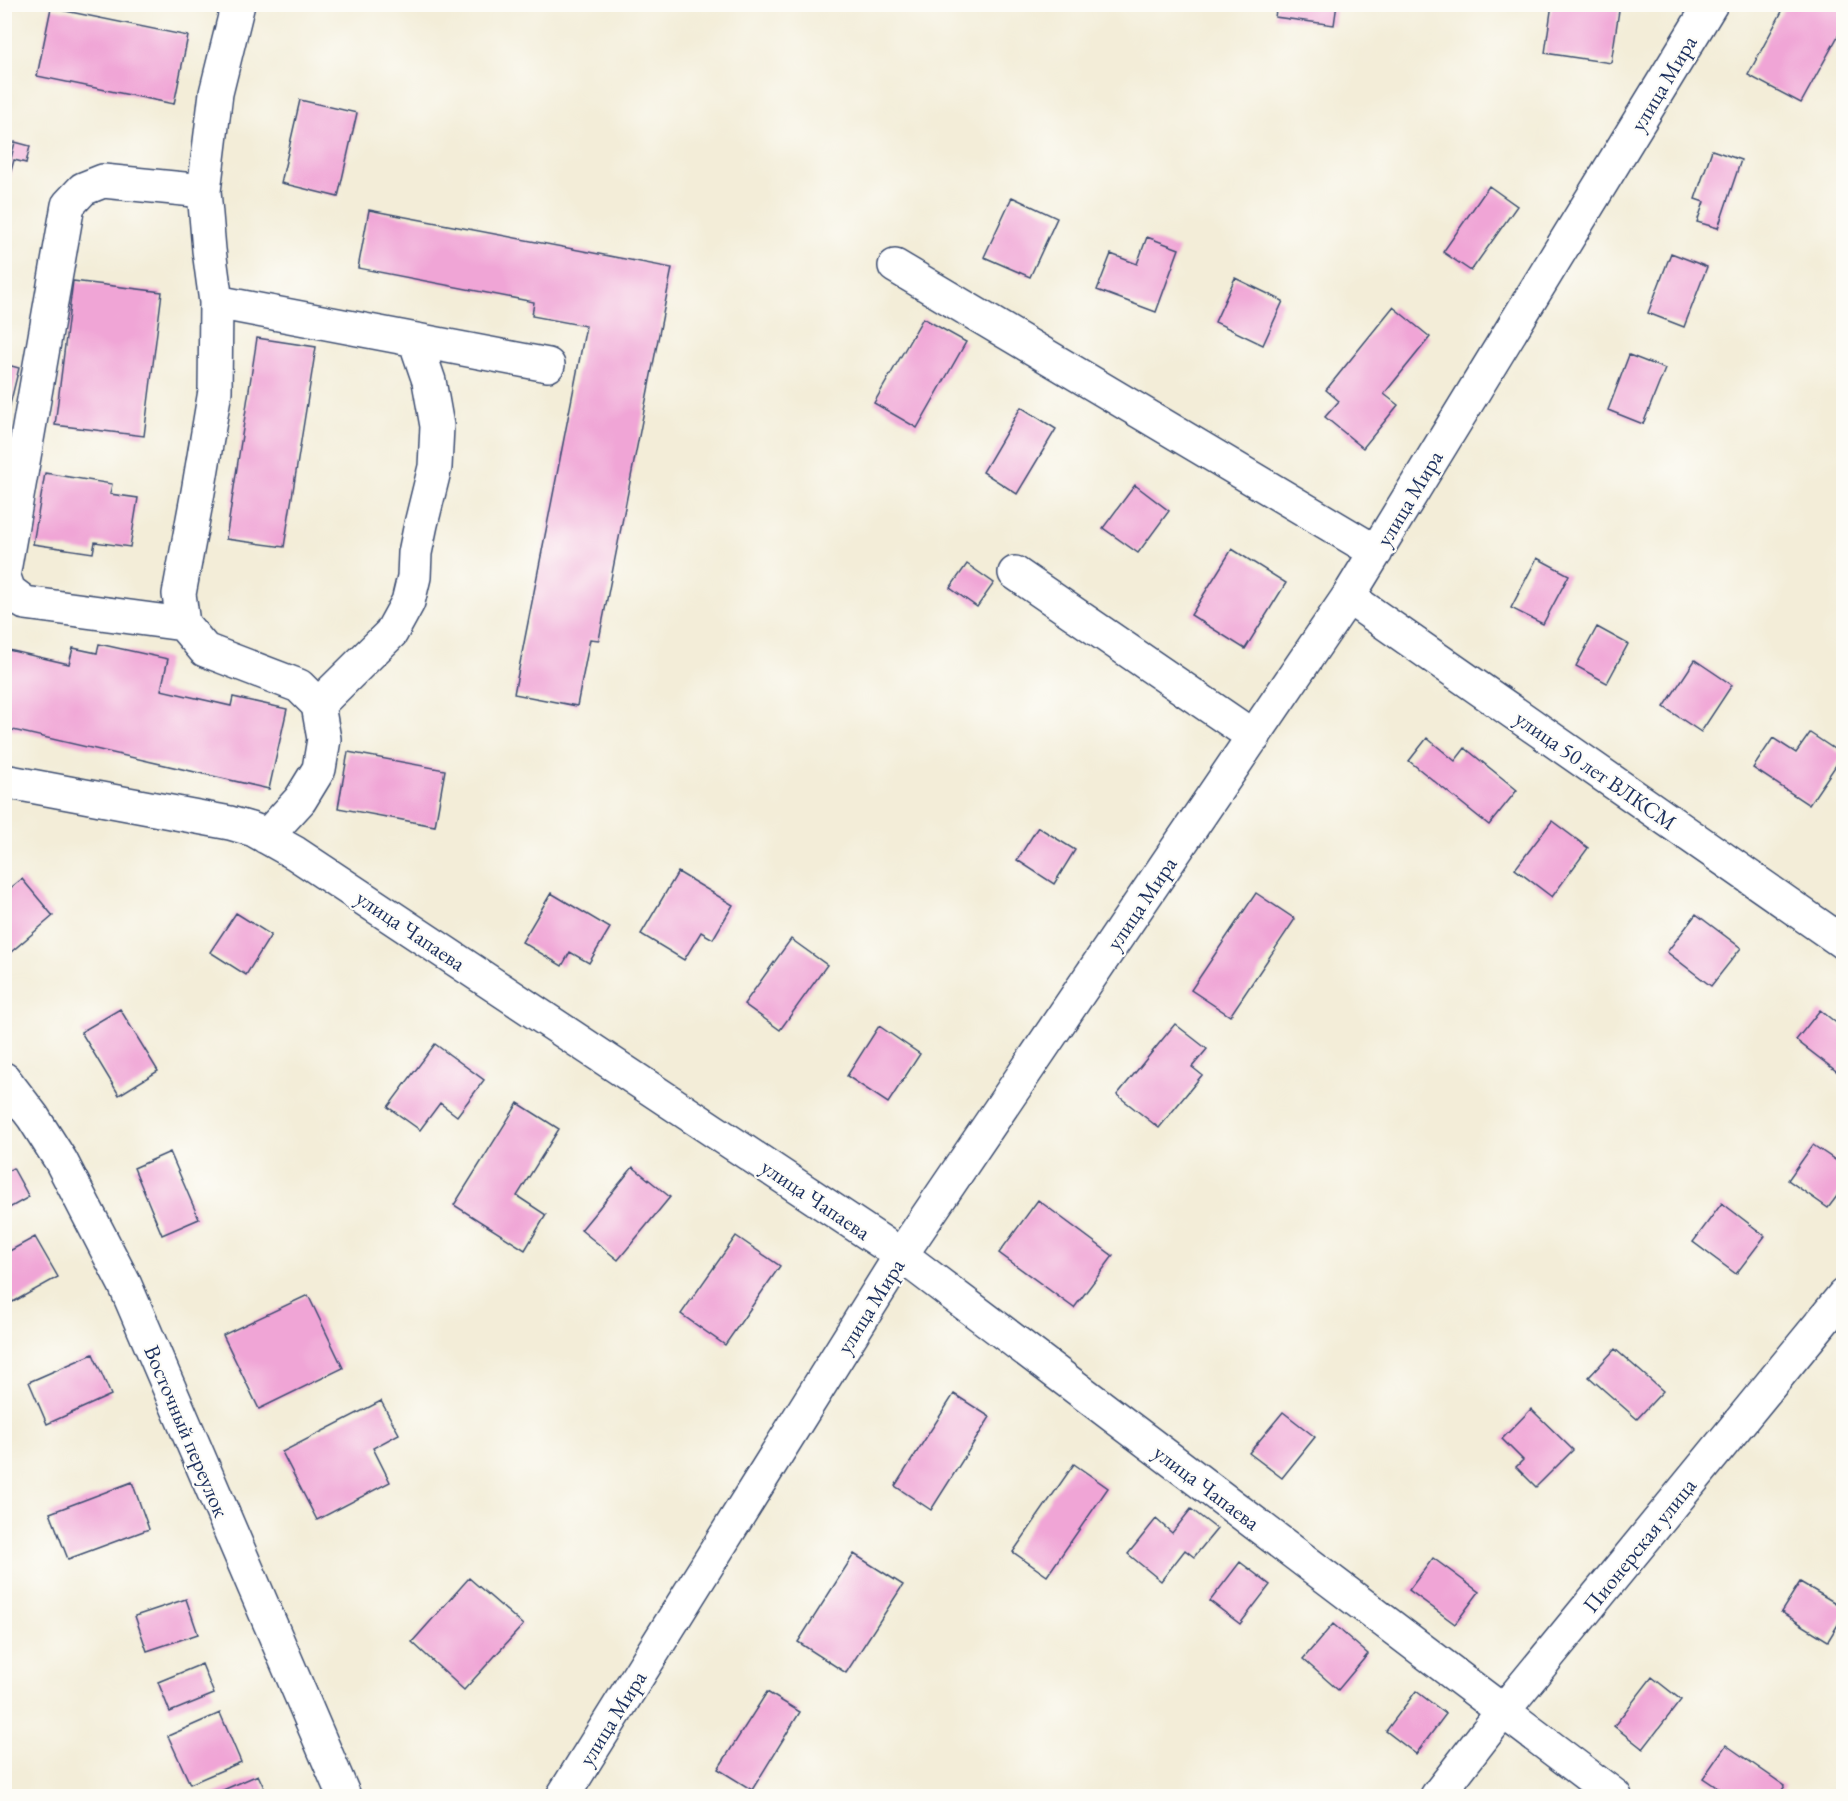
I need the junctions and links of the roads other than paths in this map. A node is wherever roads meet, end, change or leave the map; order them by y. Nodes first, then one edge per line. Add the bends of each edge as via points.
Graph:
1 (238, 4) edge
2 (1712, 4) edge
3 (204, 191) junction
4 (895, 266) dead end
5 (216, 302) junction
6 (415, 340) junction
7 (548, 365) dead end
8 (1376, 552) junction
9 (4, 572) edge
10 (1015, 573) dead end
11 (4, 577) edge
12 (1348, 597) junction
13 (183, 624) junction
14 (318, 705) junction
15 (1254, 737) junction
16 (4, 781) edge
17 (266, 837) junction
18 (1844, 943) edge
19 (4, 1079) edge
20 (902, 1255) junction
21 (1844, 1295) edge
22 (1503, 1711) junction
23 (344, 1797) edge
24 (563, 1797) edge
25 (1437, 1797) edge
26 (1615, 1797) edge

1 - 3 street via 216,93
2 - 8 street, улица Мира
3 - 5 street
3 - 9 street via 103,182 83,189 68,204
4 - 8 street
5 - 6 street
5 - 13 street via 214,391 179,594
6 - 7 street
6 - 14 street via 438,426 435,467 408,602 391,633
8 - 12 street, улица Мира
10 - 15 street
11 - 13 street via 9,591 25,603
12 - 15 street, улица Мира
12 - 18 street, улица 50 лет ВЛКСМ
13 - 14 street via 205,650 299,686
14 - 17 street via 324,739 319,769 300,800
15 - 20 street, улица Мира
16 - 17 street, улица Чапаева via 230,823
17 - 20 street, улица Чапаева
19 - 23 street, Восточный переулок via 61,1161 125,1285
20 - 22 street, улица Чапаева
20 - 24 street, улица Мира
21 - 22 street, Пионерская улица
22 - 25 street, Пионерская улица
22 - 26 street, улица Чапаева

